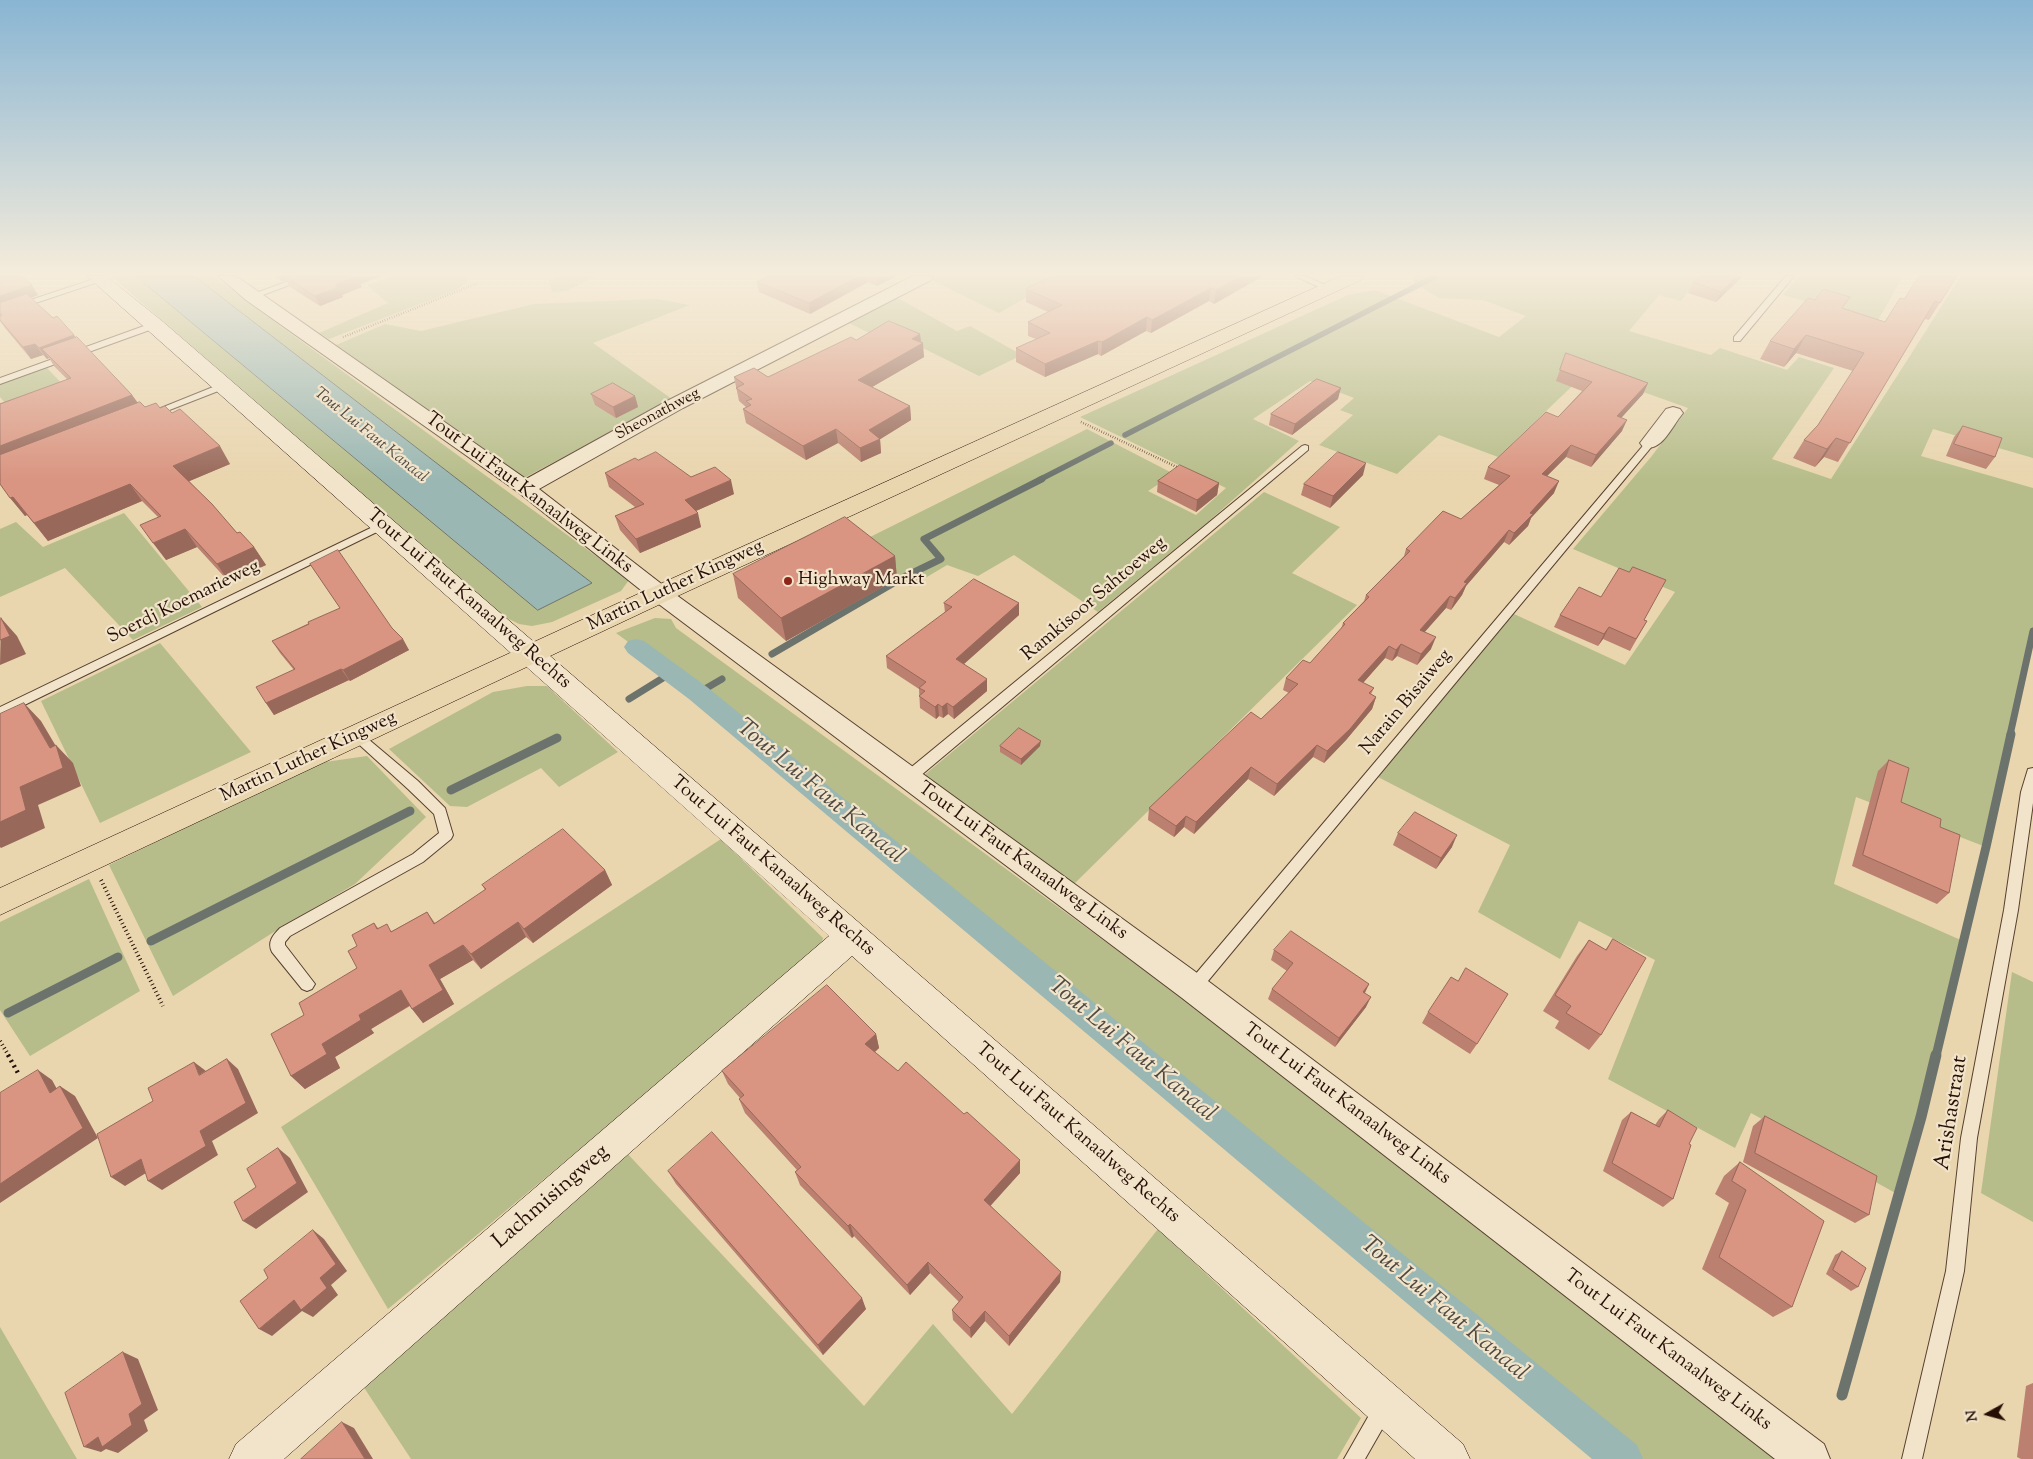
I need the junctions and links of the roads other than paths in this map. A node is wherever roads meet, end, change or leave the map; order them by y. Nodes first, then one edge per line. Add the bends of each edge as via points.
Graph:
1 (105, 344) edge
2 (176, 344) edge
3 (323, 344) edge
4 (794, 344) edge
5 (1207, 344) edge
6 (0, 381) edge
7 (223, 386) junction
8 (1673, 414) dead end
9 (139, 419) edge
10 (1650, 443) joint
11 (1305, 448) dead end
12 (525, 488) junction
13 (383, 525) junction
14 (660, 594) junction
15 (529, 654) junction
16 (0, 712) edge
17 (357, 736) junction
18 (2033, 773) edge
19 (908, 778) junction
20 (0, 902) edge
21 (852, 936) junction
22 (307, 984) dead end
23 (1193, 988) junction
24 (1386, 1406) junction
25 (251, 1459) edge
26 (1354, 1459) edge
27 (1448, 1459) edge
28 (1809, 1459) edge
29 (1912, 1459) edge

1 - 6 lane
2 - 7 street, Tout Lui Faut Kanaalweg Rechts
3 - 12 street, Tout Lui Faut Kanaalweg Links
4 - 12 street, Sheonathweg via 676,404
5 - 14 main road, Martin Luther Kingweg
7 - 9 lane
7 - 13 street, Tout Lui Faut Kanaalweg Rechts
8 - 10 street
10 - 23 lane, Narain Bisaiweg
11 - 19 lane, Ramkisoor Sahtoeweg
12 - 14 street, Tout Lui Faut Kanaalweg Links
13 - 15 street, Tout Lui Faut Kanaalweg Rechts
13 - 16 lane, Soerdj Koemarieweg
14 - 15 main road, Martin Luther Kingweg
14 - 19 street, Tout Lui Faut Kanaalweg Links
15 - 17 main road, Martin Luther Kingweg
15 - 21 street, Tout Lui Faut Kanaalweg Rechts
17 - 20 main road, Martin Luther Kingweg
17 - 22 lane via 440,812 446,835 418,858 285,932 278,939 277,947
18 - 29 lane, Arishastraat via 1969,1138 1955,1271
19 - 23 street, Tout Lui Faut Kanaalweg Links
21 - 24 street, Tout Lui Faut Kanaalweg Rechts
21 - 25 street, Lachmisingweg
23 - 28 street, Tout Lui Faut Kanaalweg Links
24 - 26 lane
24 - 27 street, Tout Lui Faut Kanaalweg Rechts

